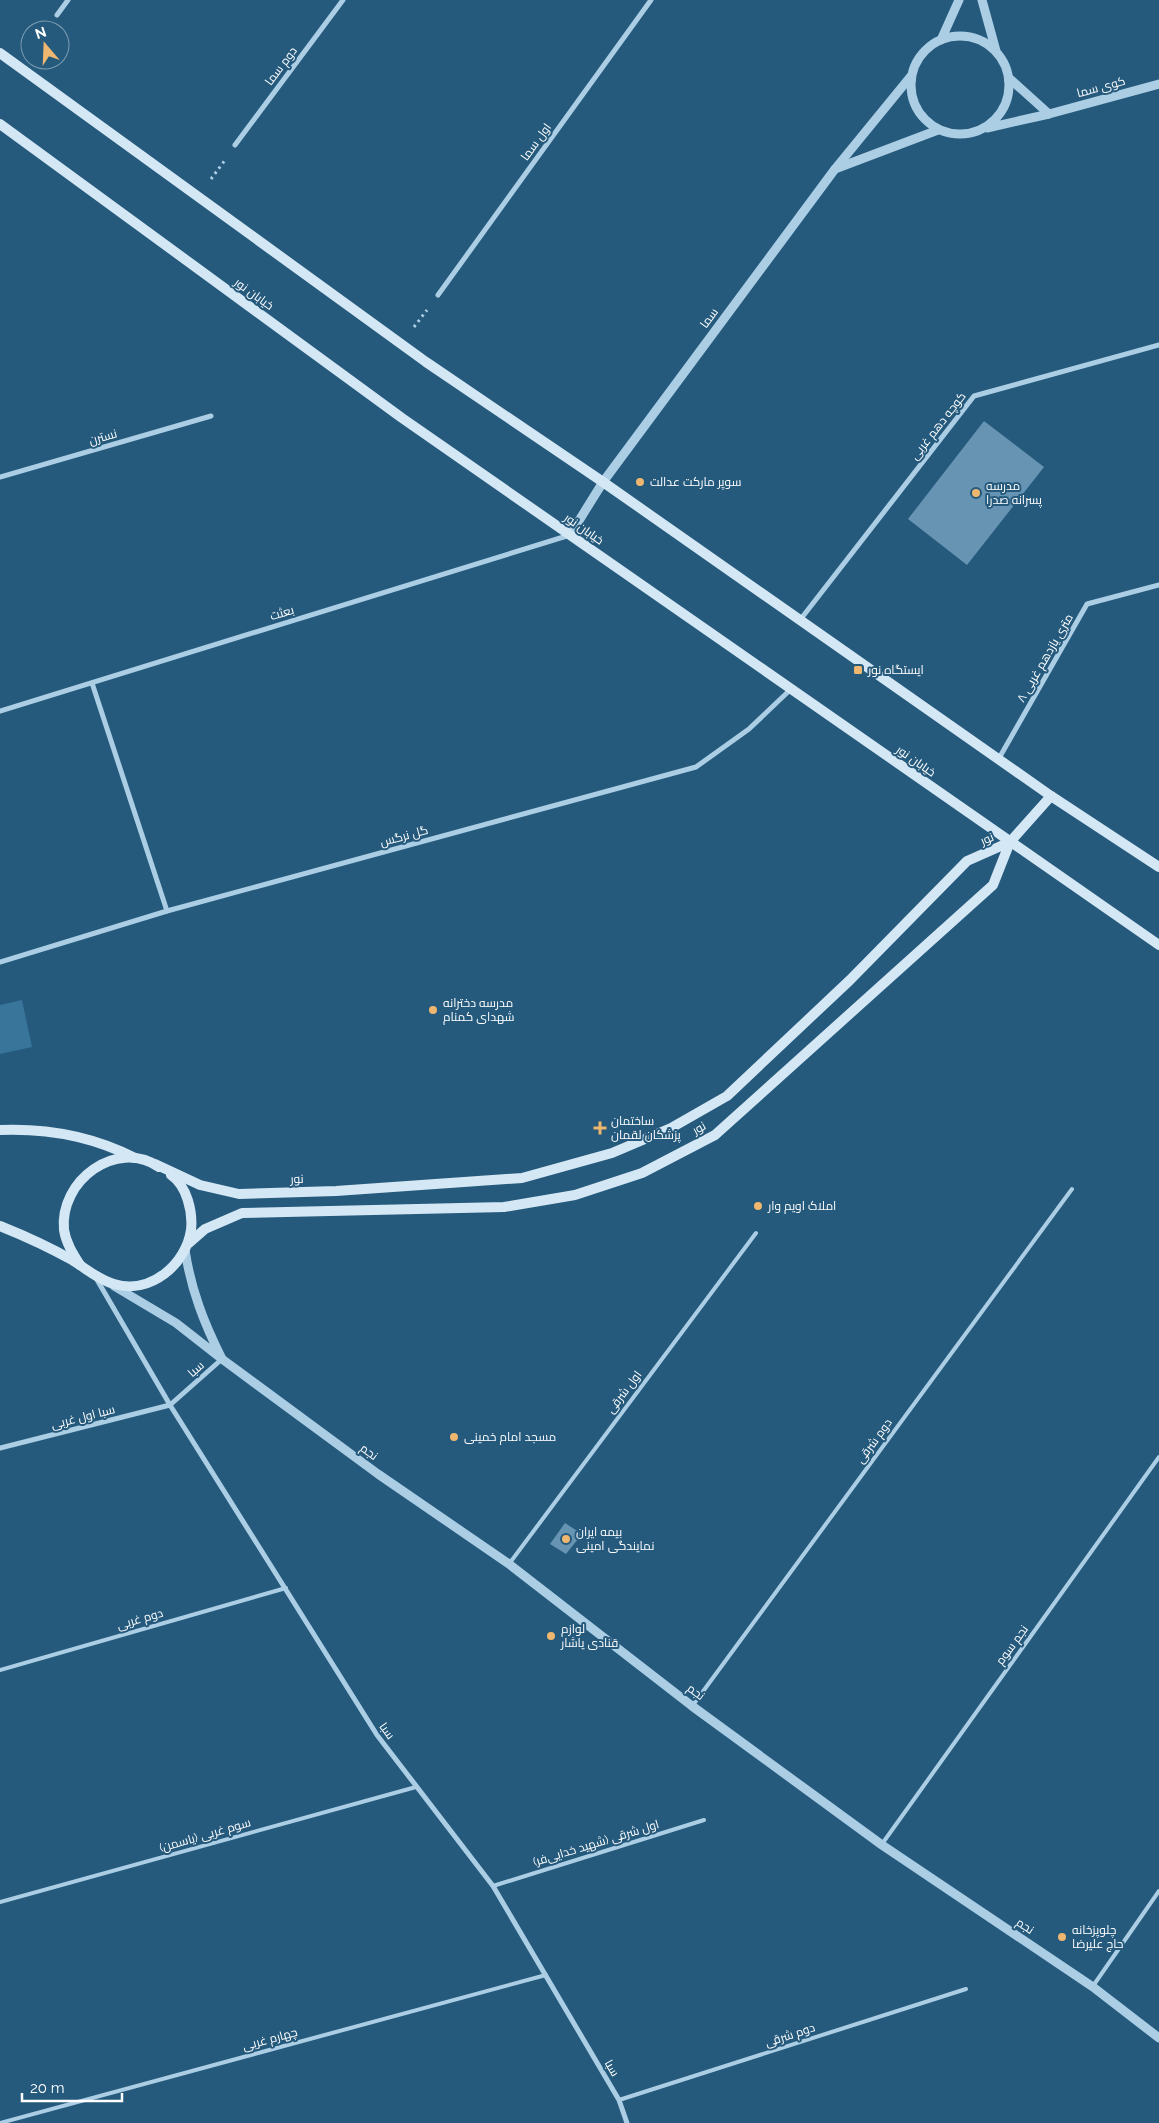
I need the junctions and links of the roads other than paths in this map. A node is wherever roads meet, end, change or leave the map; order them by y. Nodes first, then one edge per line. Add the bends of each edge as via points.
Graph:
1 (68, 0) edge
2 (343, 0) edge
3 (651, 0) edge
4 (959, 0) edge
5 (982, 0) edge
6 (57, 16) dead end
7 (941, 40) junction
8 (996, 51) junction
9 (0, 53) edge
10 (911, 76) junction
11 (1009, 78) junction
12 (1159, 84) edge
13 (1049, 114) junction
14 (0, 124) edge
15 (985, 128) junction
16 (938, 130) junction
17 (235, 145) road end
18 (835, 169) junction
19 (438, 295) road end
20 (1159, 345) edge
21 (211, 416) dead end
22 (0, 477) edge
23 (603, 482) junction
24 (570, 535) junction
25 (1159, 585) edge
26 (799, 620) junction
27 (92, 683) junction
28 (790, 689) junction
29 (0, 712) edge
30 (998, 760) junction
31 (1051, 796) junction
32 (1010, 842) junction
33 (1158, 865) edge
34 (167, 911) junction
35 (1159, 945) edge
36 (0, 962) edge
37 (0, 1130) edge
38 (136, 1159) junction
39 (155, 1164) junction
40 (1072, 1189) dead end
41 (0, 1226) edge
42 (756, 1233) dead end
43 (187, 1247) junction
44 (80, 1265) junction
45 (95, 1277) junction
46 (108, 1282) junction
47 (222, 1359) junction
48 (170, 1405) junction
49 (0, 1448) edge
50 (1159, 1457) edge
51 (509, 1564) junction
52 (286, 1588) junction
53 (0, 1670) edge
54 (692, 1706) junction
55 (416, 1787) junction
56 (704, 1820) dead end
57 (882, 1845) junction
58 (493, 1886) junction
59 (1159, 1891) edge
60 (0, 1902) edge
61 (546, 1975) junction
62 (1093, 1987) junction
63 (966, 1989) dead end
64 (1159, 2038) edge
65 (619, 2100) junction
66 (0, 2122) edge
67 (627, 2123) edge

1 - 6 street
2 - 17 street, دوم سما
3 - 19 street, اول سما
4 - 7 street
5 - 8 street
7 - 8 street via 970,37
7 - 10 street via 927,48 916,61
8 - 11 street via 1005,63
9 - 23 main road via 401,344
10 - 16 street via 910,92 916,108 925,121
10 - 18 street, سما
11 - 13 street
11 - 15 street via 1005,107
12 - 13 street, کوی سما
13 - 15 street, کوی سما
14 - 24 main road, خیابان نور via 402,418
15 - 16 street via 970,134 954,135
16 - 18 street
18 - 23 street, سما
20 - 26 street, کوچه دهم غربی via 974,396
21 - 22 street, نسترن
23 - 24 street, سما
23 - 26 main road
24 - 27 street, بعثت
24 - 28 main road, خیابان نور
25 - 30 street, ۸ متری یازدهم غربی via 1087,604
26 - 30 main road
27 - 29 street, بعثت
27 - 34 street
28 - 32 main road, خیابان نور
28 - 34 street, گل نرگس via 749,729 696,767
30 - 31 main road
31 - 32 main road
31 - 33 main road
32 - 35 main road, خیابان نور
32 - 39 main road, نور via 967,862 850,980 727,1096 672,1128 612,1153 522,1178 239,1194 200,1185
32 - 43 main road, نور via 992,884 722,1128 642,1172 576,1195 504,1207 242,1213 206,1229
34 - 36 street, گل نرگس
37 - 38 main road via 58,1132 105,1144
38 - 39 main road
38 - 44 main road via 116,1159 98,1166 83,1177 72,1193 65,1211 64,1230
39 - 43 main road via 174,1177 187,1197 192,1220
40 - 54 lane, دوم شرقی
41 - 44 main road via 48,1246
42 - 51 lane, اول شرقی
43 - 46 main road via 178,1263 160,1277 139,1285
43 - 47 street via 188,1275 195,1300
44 - 45 main road
45 - 46 main road
45 - 48 street
46 - 47 street, نجم via 176,1323
47 - 48 street, سبا
47 - 51 street, نجم via 378,1474
48 - 49 street, سبا اول غربی
48 - 52 street, سبا
50 - 57 lane, نجم سوم
51 - 54 street, نجم
52 - 53 lane, دوم غربی
52 - 55 street, سبا via 376,1735
54 - 57 street, نجم
55 - 58 street, سبا
55 - 60 lane, سوم غربی (یاسمن)
56 - 58 lane, اول شرقی (شهید خدایی‌فر)
57 - 62 street, نجم
58 - 61 street, سبا
59 - 62 lane
61 - 65 street, سبا
61 - 66 lane, چهارم غربی
62 - 64 street, نجم
63 - 65 lane, دوم شرقی
65 - 67 street, سبا

